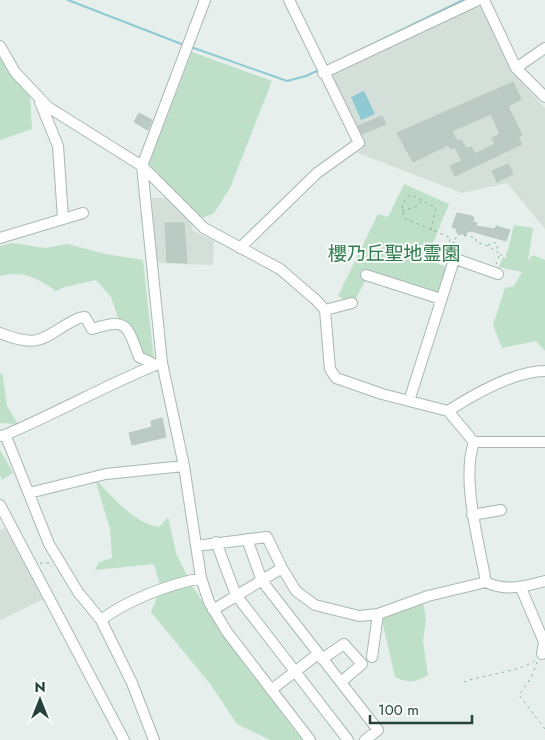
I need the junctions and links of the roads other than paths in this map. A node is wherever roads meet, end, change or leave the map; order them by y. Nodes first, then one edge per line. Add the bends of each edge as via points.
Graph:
1 (205, 0) edge
2 (289, 0) edge
3 (478, 0) edge
4 (484, 0) edge
5 (0, 46) edge
6 (545, 48) edge
7 (516, 68) junction
8 (321, 69) junction
9 (545, 97) edge
10 (39, 99) junction
11 (142, 166) junction
12 (83, 213) dead end
13 (63, 218) junction
14 (0, 238) edge
15 (240, 248) junction
16 (494, 273) road end
17 (366, 275) dead end
18 (441, 299) junction
19 (352, 303) dead end
20 (325, 310) junction
21 (0, 333) edge
22 (158, 364) junction
23 (545, 371) edge
24 (409, 401) junction
25 (448, 411) junction
26 (3, 436) edge
27 (474, 442) junction
28 (545, 442) edge
29 (184, 466) junction
30 (28, 493) junction
31 (0, 505) edge
32 (501, 510) dead end
33 (472, 515) junction
34 (3, 519) edge
35 (247, 539) junction
36 (216, 542) junction
37 (196, 546) junction
38 (282, 568) junction
39 (202, 578) junction
40 (262, 581) junction
41 (545, 581) edge
42 (486, 582) junction
43 (520, 588) junction
44 (236, 595) junction
45 (213, 610) junction
46 (378, 614) junction
47 (101, 620) junction
48 (542, 654) road end
49 (320, 656) junction
50 (372, 657) dead end
51 (296, 671) junction
52 (341, 682) junction
53 (271, 690) junction
54 (124, 740) edge
55 (154, 740) edge
56 (310, 740) edge
57 (348, 740) edge
58 (365, 740) edge

1 - 11 street
2 - 8 street
3 - 8 street
4 - 7 street
5 - 10 street via 15,72
6 - 7 street
7 - 9 street
8 - 15 street via 358,143 318,173
10 - 11 street via 66,120
10 - 13 street via 58,146
11 - 15 street via 204,228
11 - 22 street
12 - 13 street
13 - 14 street
15 - 20 street via 280,269
16 - 18 street via 456,259
17 - 18 street
18 - 24 street
19 - 20 street
20 - 24 street via 330,369 336,378
21 - 22 street via 36,341 46,339 80,318 85,317 92,329 113,322 128,329 139,357
22 - 26 street
22 - 29 street
23 - 25 street via 476,393
24 - 25 street
25 - 27 street
26 - 30 street
27 - 28 street
27 - 33 street
29 - 30 street via 106,474
29 - 37 street
30 - 47 street via 49,544 74,585
31 - 34 street
32 - 33 street
33 - 42 street
34 - 54 street
35 - 36 street
35 - 38 street via 267,537
35 - 40 street
36 - 37 street
36 - 44 street
37 - 39 street
38 - 40 street
38 - 46 street via 292,586 315,605 359,616
39 - 45 street
39 - 47 street via 140,599
40 - 44 street
40 - 49 street
41 - 43 street
42 - 43 street via 493,586
42 - 46 street via 428,596
43 - 48 street via 544,642
44 - 45 street
44 - 51 street
45 - 53 street
46 - 50 street
47 - 55 street via 132,683
49 - 51 street
49 - 52 street
49 - 52 street via 344,644 362,664
51 - 53 street
51 - 57 street
52 - 58 street via 378,730
53 - 56 street

